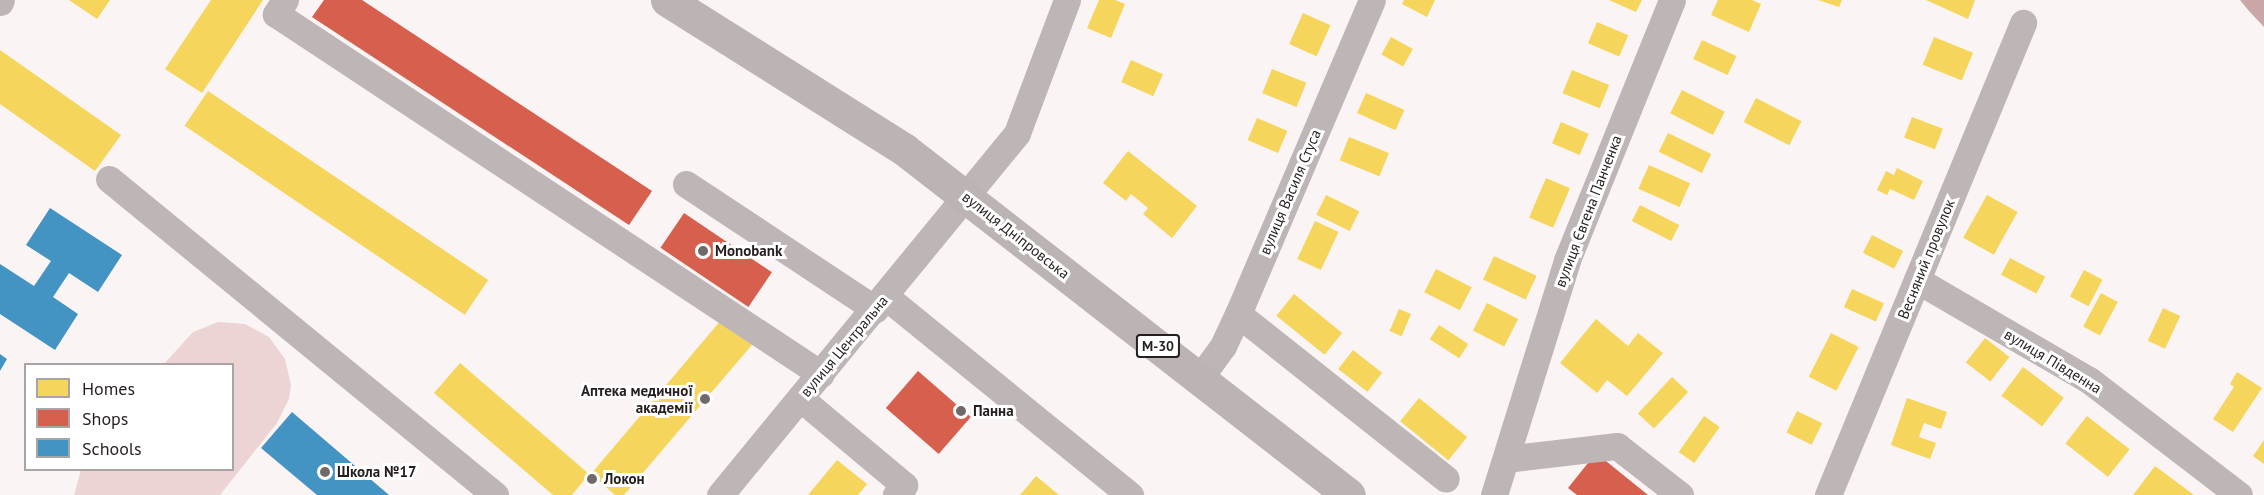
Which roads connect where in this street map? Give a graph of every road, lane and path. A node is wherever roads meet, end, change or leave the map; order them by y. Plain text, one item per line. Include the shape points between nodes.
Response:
1 (285, 0) edge
2 (1067, 0) edge
3 (1372, 0) edge
4 (1672, 0) edge
5 (670, 1) edge
6 (2023, 23) dead end
7 (108, 179) dead end
8 (686, 184) dead end
9 (967, 197) junction
10 (1917, 280) junction
11 (880, 303) junction
12 (1238, 314) junction
13 (821, 374) junction
14 (1199, 379) junction
15 (801, 398) junction
16 (1506, 459) junction
17 (1446, 479) dead end
18 (495, 495) edge
19 (720, 495) edge
20 (896, 495) edge
21 (1130, 495) edge
22 (1349, 495) edge
23 (1494, 495) edge
24 (1680, 495) edge
25 (1828, 495) edge
26 (2239, 495) edge

1 - 13 street via 276,14
2 - 9 street, вулиця Центральна via 1017,133
3 - 12 street, вулиця Василя Стуса
4 - 16 street, вулиця Євгена Панченка via 1566,260
5 - 9 highway, вулиця Дніпровська / М-30 via 905,150
6 - 10 street, Весняний провулок
7 - 18 street
8 - 11 street
9 - 11 street, вулиця Центральна
9 - 14 highway, вулиця Дніпровська / М-30
10 - 25 street, Весняний провулок
10 - 26 street, вулиця Південна via 2089,380
11 - 13 street, вулиця Центральна
11 - 21 street
12 - 14 street, вулиця Василя Стуса via 1223,346
12 - 17 street
13 - 15 street, вулиця Центральна
14 - 22 highway, вулиця Дніпровська / М-30
15 - 19 street, вулиця Центральна
15 - 20 street via 904,485
16 - 23 street, вулиця Євгена Панченка
16 - 24 street via 1617,446

